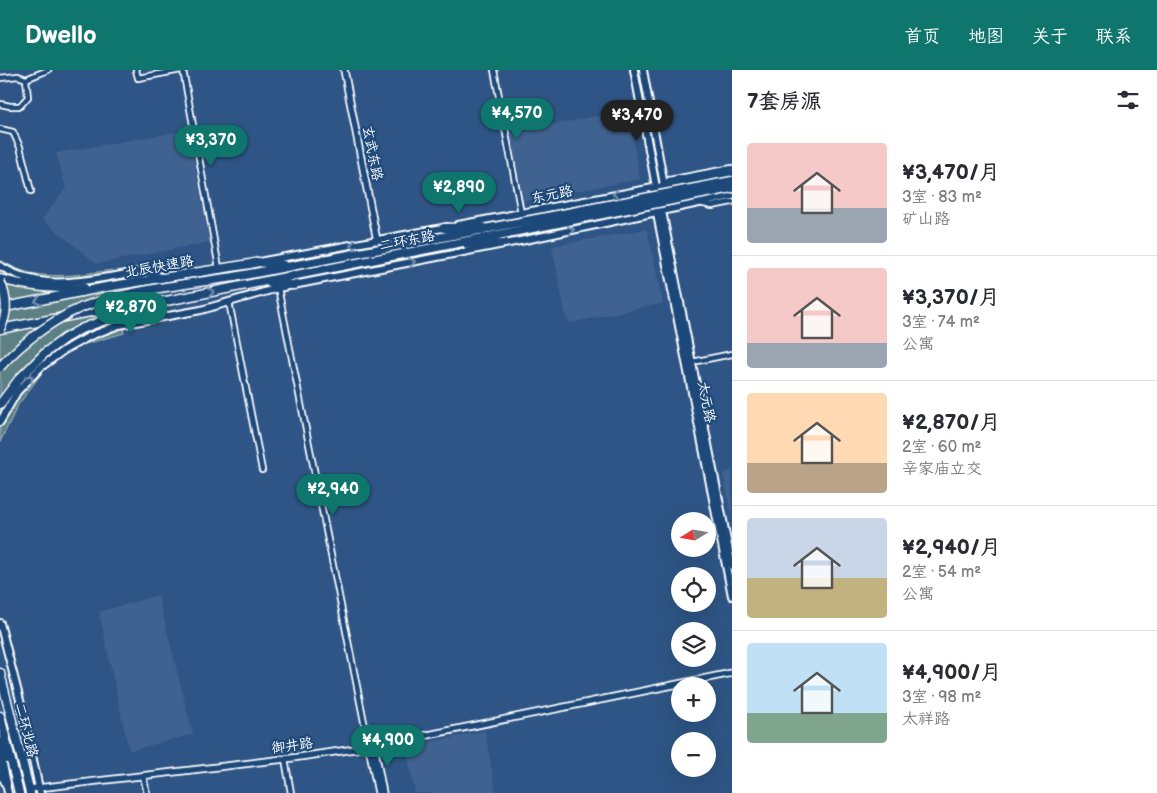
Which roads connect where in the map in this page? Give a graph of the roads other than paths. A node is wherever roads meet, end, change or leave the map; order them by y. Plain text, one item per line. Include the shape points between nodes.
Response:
1 (17, 70) edge
2 (48, 70) edge
3 (136, 70) edge
4 (182, 70) edge
5 (344, 70) edge
6 (494, 70) edge
7 (634, 70) edge
8 (643, 70) edge
9 (18, 76) junction
10 (0, 78) edge
11 (26, 79) junction
12 (0, 104) edge
13 (0, 129) edge
14 (732, 168) edge
15 (732, 173) edge
16 (732, 181) edge
17 (664, 185) junction
18 (656, 187) junction
19 (732, 188) edge
20 (31, 191) dead end
21 (732, 196) edge
22 (732, 202) edge
23 (699, 203) junction
24 (659, 211) junction
25 (521, 213) junction
26 (548, 221) junction
27 (504, 226) junction
28 (444, 228) junction
29 (377, 241) junction
30 (505, 243) junction
31 (445, 245) junction
32 (258, 262) junction
33 (0, 266) edge
34 (293, 266) junction
35 (219, 268) junction
36 (166, 278) junction
37 (0, 280) edge
38 (260, 282) junction
39 (294, 285) junction
40 (106, 287) junction
41 (278, 288) junction
42 (229, 302) junction
43 (146, 305) junction
44 (0, 308) edge
45 (0, 329) edge
46 (732, 354) edge
47 (692, 362) junction
48 (0, 367) edge
49 (0, 404) edge
50 (0, 419) edge
51 (262, 470) dead end
52 (732, 566) edge
53 (732, 596) edge
54 (0, 623) edge
55 (0, 672) edge
56 (732, 673) edge
57 (0, 716) edge
58 (0, 742) edge
59 (371, 746) junction
60 (0, 756) edge
61 (285, 759) junction
62 (0, 775) edge
63 (143, 776) junction
64 (3, 784) edge
65 (30, 791) edge
66 (40, 791) edge
67 (8, 793) edge
68 (18, 793) edge
69 (147, 793) edge
70 (292, 793) edge
71 (378, 793) edge
72 (383, 793) edge

1 - 9 street
2 - 11 street
3 - 4 street via 138,78
4 - 35 street
5 - 29 street, 玄武东路
6 - 25 street
7 - 18 main road
8 - 17 main road
9 - 10 street
9 - 11 street
11 - 12 street via 28,97 20,106
13 - 20 street via 13,132
14 - 17 street via 669,180
15 - 17 main road, 东元路
16 - 26 highway, 二环东路, bridge
17 - 18 main road, 东元路
17 - 24 street
18 - 24 main road
18 -> 25 main road, 东元路
19 - 26 highway, 二环东路, bridge
21 - 23 main road
22 - 23 street via 712,206
23 - 24 main road
30 -> 24 main road
24 - 47 main road, 太元路
24 - 53 main road, 太元路
25 - 28 main road, 东元路
26 - 27 highway
26 - 31 highway, 二环东路
27 - 28 highway
27 - 34 highway
28 - 29 main road, 东元路
29 -> 32 main road, 东元路
30 - 31 highway
39 -> 30 main road
31 - 38 highway, 二环东路
32 - 34 highway, 北辰快速路
32 - 35 highway, 北辰快速路
33 - 36 main road via 31,280 46,282 74,283 140,272
34 - 48 highway, bridge via 93,303 57,320 22,345
35 - 36 highway, 北辰快速路
36 - 40 highway, 北辰快速路
37 - 40 highway via 52,289
37 - 45 highway, bridge via 6,303
38 - 39 highway
43 -> 38 highway, 二环东路
39 - 41 main road
40 -> 44 highway, 北辰快速路
41 - 42 main road
41 - 59 street via 356,686
50 -> 42 main road via 17,392 41,367 90,336 119,325
42 - 51 street
43 - 45 highway
43 - 49 highway via 65,338 19,379
46 - 47 street
47 - 52 main road, 太元路
54 - 66 main road
55 - 65 highway, 二环北路
56 - 59 street, 御井路
57 - 68 highway, 二环北路
58 - 68 highway, 二环北路
59 - 61 street, 御井路
59 - 71 street
59 - 72 street
60 - 64 highway
61 - 63 street, 御井路
61 - 70 street
62 - 64 main road
63 - 66 street, 御井路
63 - 69 street
64 - 67 main road
65 - 66 street, 御井路

